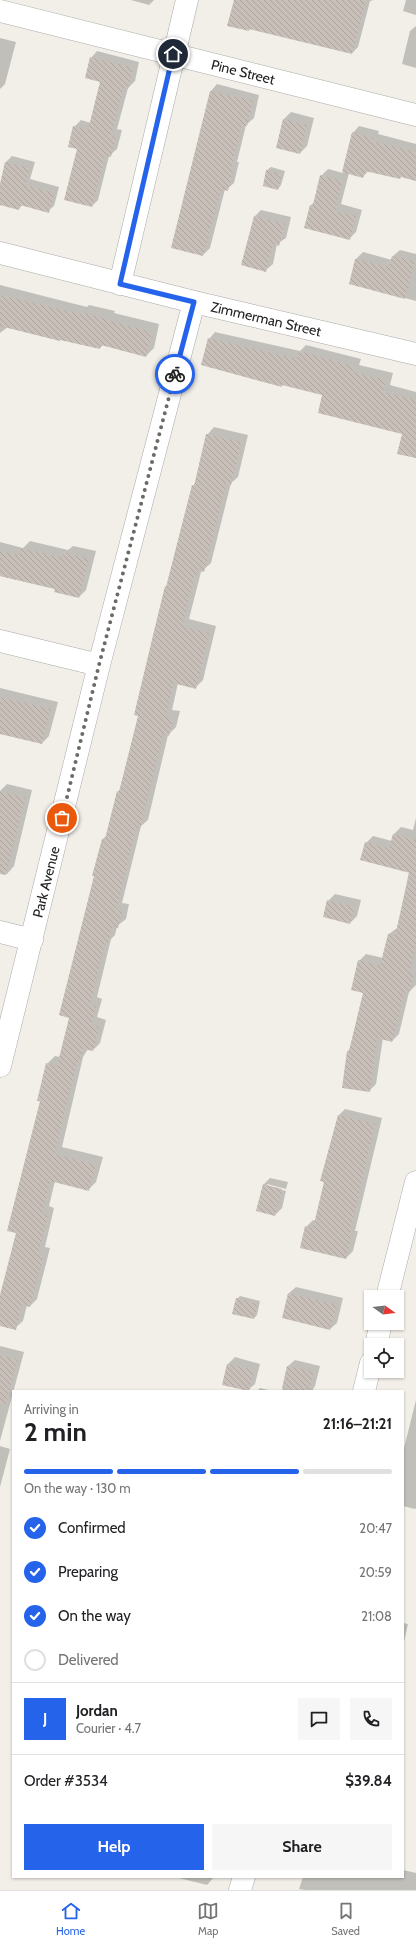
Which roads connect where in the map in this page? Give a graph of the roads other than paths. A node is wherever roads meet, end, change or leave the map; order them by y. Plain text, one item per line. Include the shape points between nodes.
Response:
1 (187, 0) edge
2 (0, 11) edge
3 (173, 54) junction
4 (416, 115) edge
5 (0, 253) edge
6 (120, 284) junction
7 (194, 302) junction
8 (416, 354) edge
9 (0, 641) edge
10 (99, 665) junction
11 (0, 932) edge
12 (32, 940) junction
13 (0, 1066) edge
14 (416, 1182) edge
15 (390, 1290) edge
16 (367, 1378) edge
17 (364, 1390) edge
18 (244, 1878) edge
19 (240, 1890) edge

1 - 3 street
2 - 3 street, Pine Street
3 - 4 street, Pine Street
3 - 6 street
5 - 6 street, Zimmerman Street
6 - 7 street, Zimmerman Street
7 - 8 street, Zimmerman Street
7 - 10 street, Park Avenue
9 - 10 street
10 - 12 street, Park Avenue
11 - 12 street
12 - 13 street, Park Avenue
14 - 15 street
16 - 17 street
18 - 19 street

